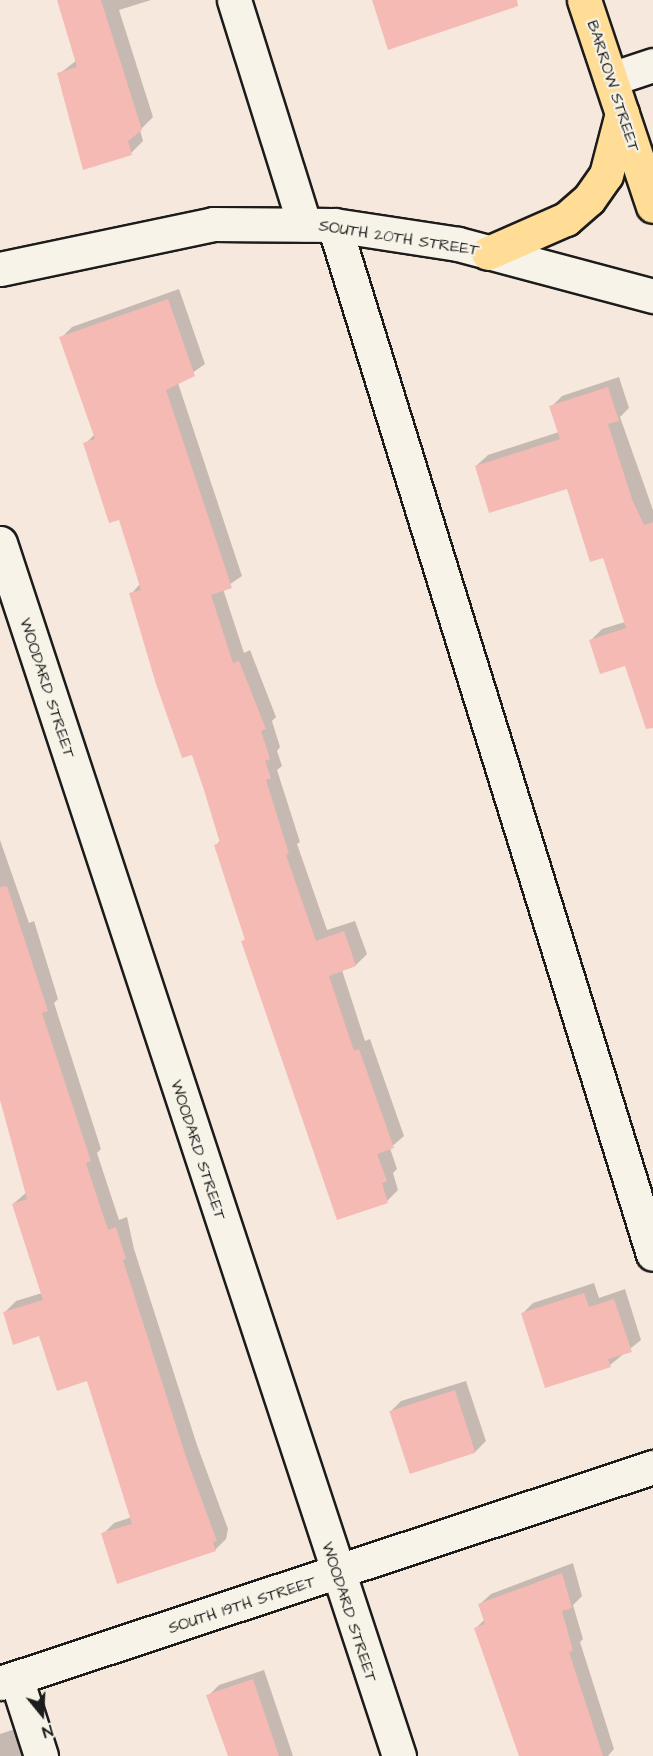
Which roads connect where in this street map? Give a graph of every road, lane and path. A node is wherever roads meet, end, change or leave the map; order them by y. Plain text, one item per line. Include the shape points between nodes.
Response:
1 (234, 0) edge
2 (584, 0) edge
3 (653, 65) edge
4 (610, 79) junction
5 (622, 113) junction
6 (653, 206) edge
7 (319, 224) junction
8 (488, 253) junction
9 (3, 258) edge
10 (653, 296) edge
11 (0, 543) edge
12 (653, 1254) edge
13 (653, 1467) edge
14 (337, 1574) junction
15 (8, 1680) edge
16 (40, 1756) edge
17 (399, 1756) edge

1 - 7 street
2 - 4 main road, BARROW STREET
3 - 4 street
4 - 5 main road, BARROW STREET
5 - 6 main road, BARROW STREET
5 - 8 main road via 606,175 589,199 566,219
7 - 8 street, SOUTH 20TH STREET
7 - 9 street, SOUTH 20TH STREET via 213,224
7 - 12 street
8 - 10 street, SOUTH 20TH STREET
11 - 14 street, WOODARD STREET
13 - 14 street, SOUTH 19TH STREET
14 - 15 street, SOUTH 19TH STREET
14 - 17 street, WOODARD STREET
15 - 16 street

